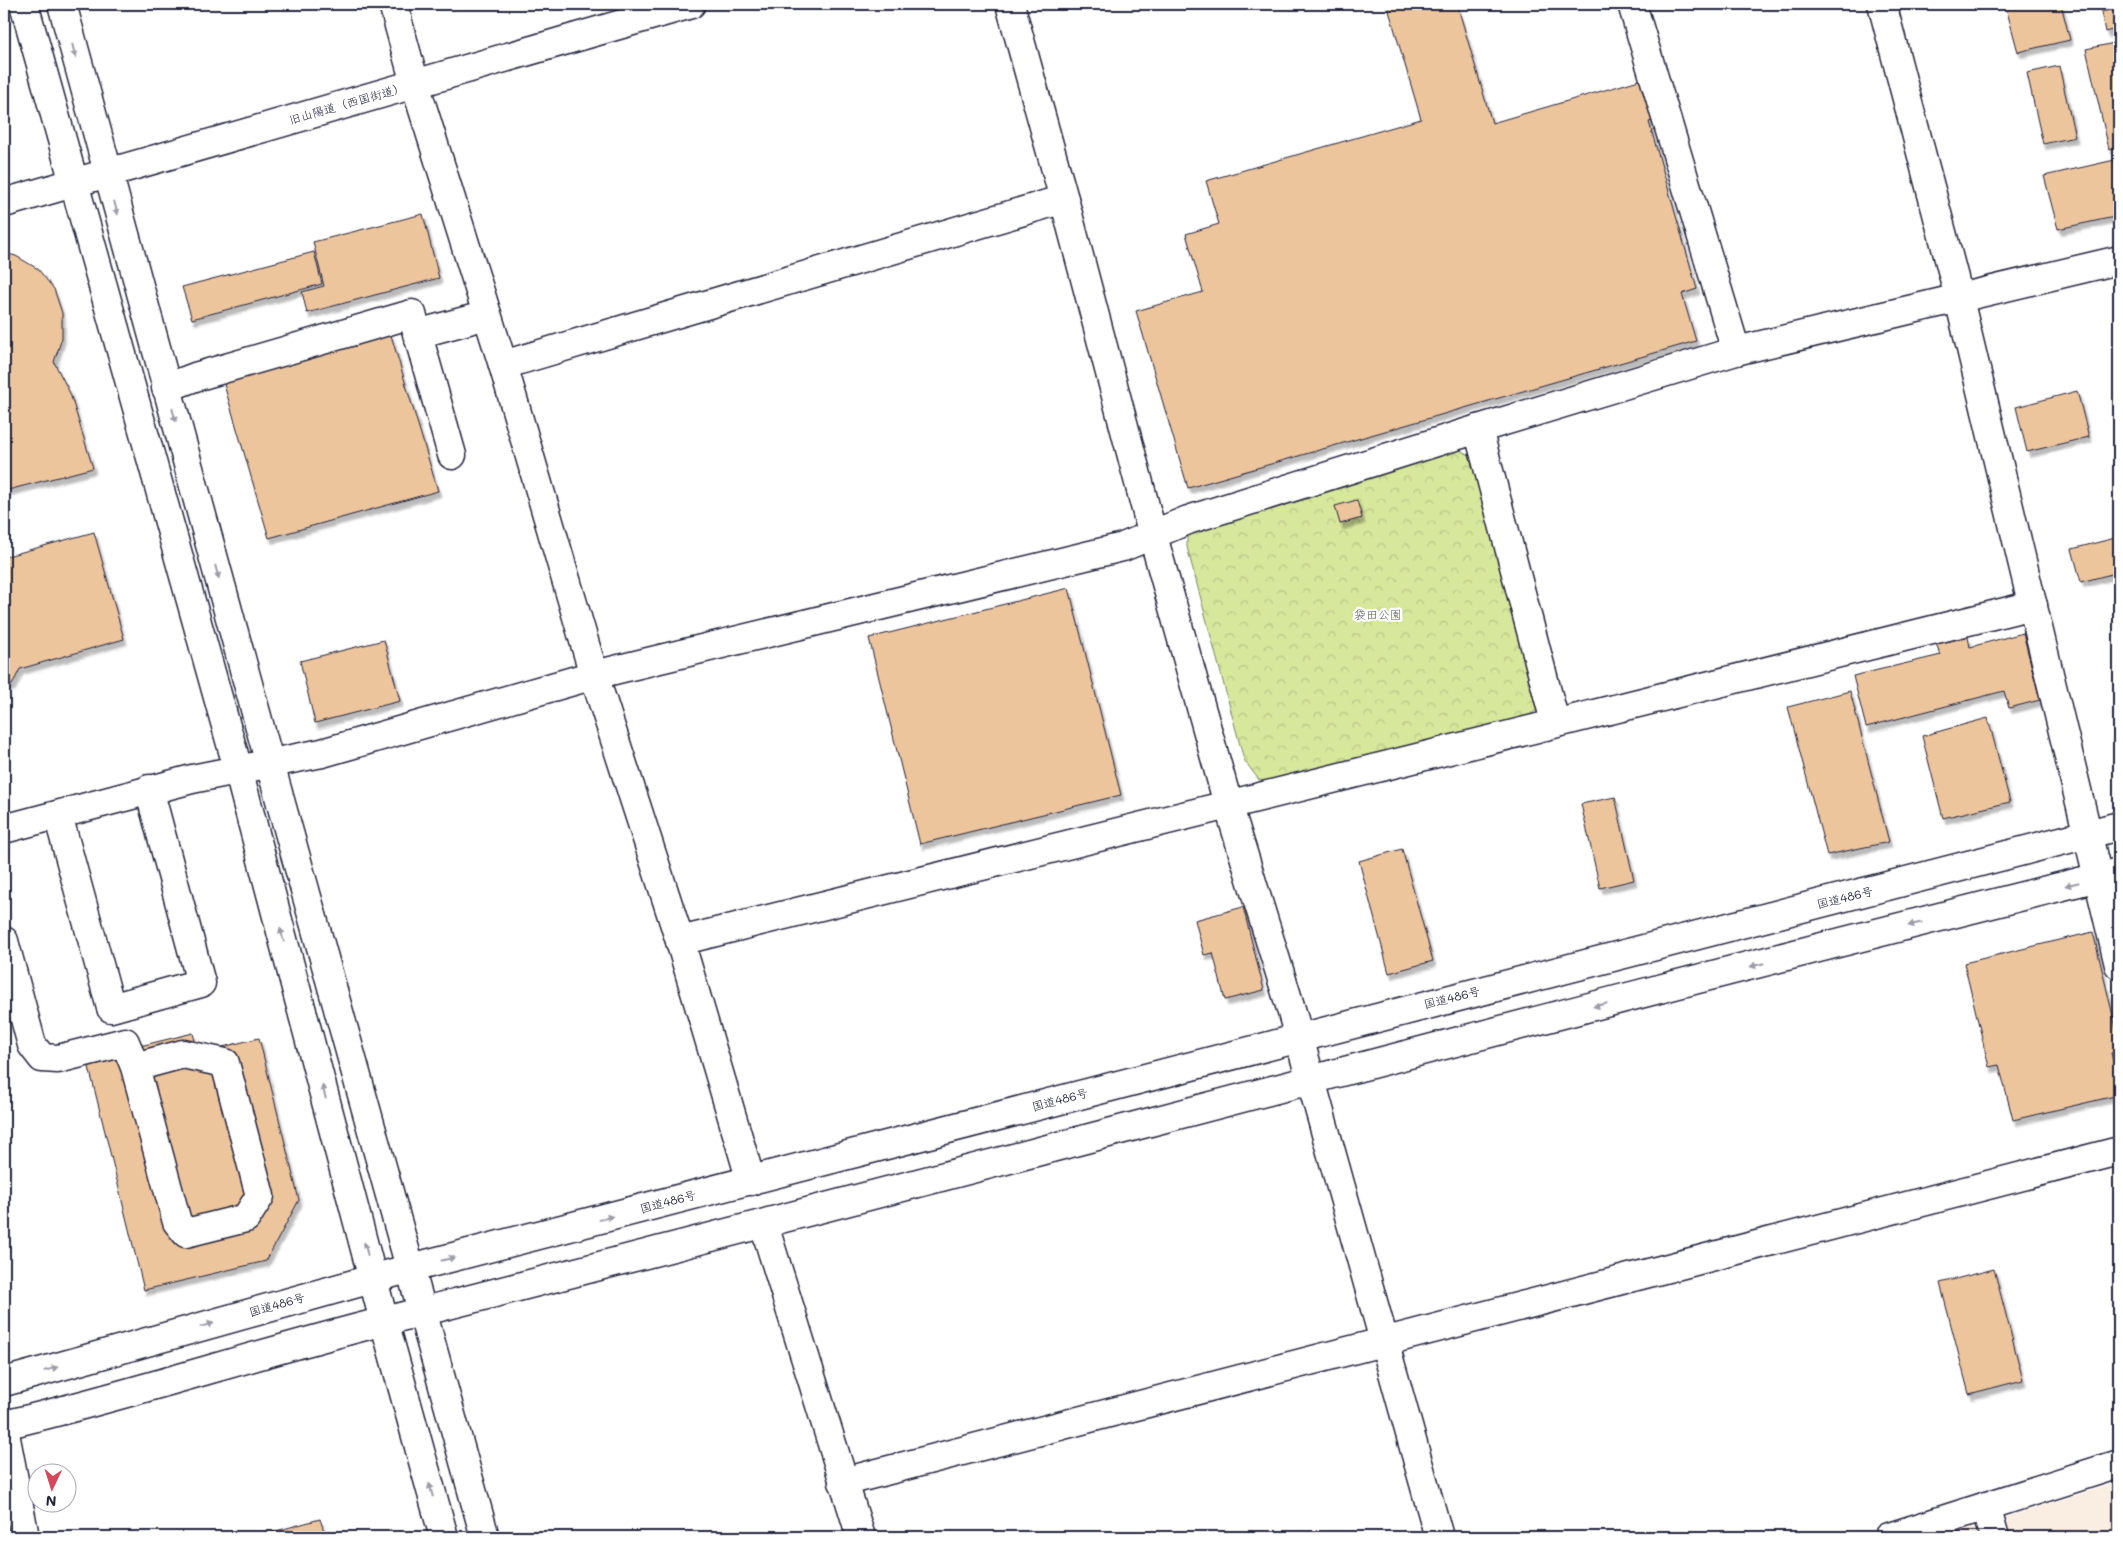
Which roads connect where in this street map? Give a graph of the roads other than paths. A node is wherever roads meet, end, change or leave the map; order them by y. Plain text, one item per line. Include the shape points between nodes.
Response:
1 (24, 4) edge
2 (62, 4) edge
3 (393, 4) edge
4 (691, 4) edge
5 (1010, 4) edge
6 (1632, 4) edge
7 (1882, 4) edge
8 (415, 84) junction
9 (107, 173) junction
10 (73, 182) junction
11 (1064, 200) junction
12 (4, 203) edge
13 (2119, 260) edge
14 (1959, 298) junction
15 (487, 315) junction
16 (417, 334) junction
17 (1736, 352) junction
18 (503, 365) junction
19 (166, 388) junction
20 (1478, 429) junction
21 (452, 455) dead end
22 (1153, 536) junction
23 (2034, 605) junction
24 (594, 674) junction
25 (1555, 722) junction
26 (270, 764) junction
27 (238, 769) junction
28 (149, 789) junction
29 (1228, 804) junction
30 (58, 815) junction
31 (2119, 826) edge
32 (4, 829) edge
33 (2089, 835) junction
34 (2109, 874) edge
35 (4, 941) edge
36 (680, 941) junction
37 (2119, 965) edge
38 (1299, 1038) junction
39 (130, 1054) junction
40 (1311, 1080) junction
41 (2119, 1151) edge
42 (751, 1180) junction
43 (764, 1225) junction
44 (411, 1268) junction
45 (373, 1278) junction
46 (423, 1312) junction
47 (384, 1321) junction
48 (1385, 1340) junction
49 (4, 1382) edge
50 (4, 1427) edge
51 (2119, 1464) edge
52 (843, 1482) junction
53 (1986, 1506) junction
54 (1896, 1536) edge
55 (24, 1537) edge
56 (444, 1537) edge
57 (485, 1537) edge
58 (861, 1537) edge
59 (1439, 1537) edge
60 (1996, 1537) edge

1 - 10 main road
2 -> 9 main road
3 - 8 main road
4 - 8 main road, 旧山陽道（西国街道）
5 - 11 main road
6 - 17 main road
7 - 14 main road
8 - 9 main road, 旧山陽道（西国街道）
8 - 15 main road
9 - 10 main road, 旧山陽道（西国街道）
9 -> 19 main road
10 - 12 main road, 旧山陽道（西国街道）
10 - 27 main road
11 - 18 main road
11 - 22 main road
13 - 14 main road
14 - 17 main road
14 - 23 main road
15 - 16 main road
15 - 18 main road
16 - 19 main road via 412,314
16 - 21 main road
17 - 20 main road
18 - 24 main road
19 -> 26 main road
20 - 22 main road via 1188,520
20 - 25 main road
22 - 24 main road via 1123,547
22 - 29 main road
23 - 25 main road
23 - 33 main road
24 - 26 main road via 322,753
24 - 36 main road
25 - 29 main road
26 - 27 main road
26 - 44 main road
27 - 28 main road
45 -> 27 main road
28 - 30 main road
28 - 30 main road via 201,983 111,1008
29 - 36 main road
29 - 38 main road
30 - 32 main road
31 - 33 main road, 国道486号
33 - 34 main road
33 - 38 main road, 国道486号
34 - 37 main road
34 -> 40 main road
35 - 39 main road via 32,1045 42,1058 58,1060
36 - 42 main road
38 - 40 main road
38 - 42 main road, 国道486号
39 - 39 main road via 177,1222 186,1233 246,1218 260,1196 225,1063 183,1054
40 - 43 main road
40 - 48 main road
41 - 48 main road
44 -> 42 main road, 国道486号
43 - 46 main road
43 - 52 main road
44 - 45 main road, 国道486号
44 - 46 main road
45 - 47 main road
49 -> 45 main road, 国道486号
46 - 47 main road
46 - 57 main road
47 - 50 main road
56 -> 47 main road
48 - 52 main road
48 - 59 main road
50 - 55 main road
51 - 53 main road
52 - 58 main road
53 - 54 main road
53 - 60 main road

